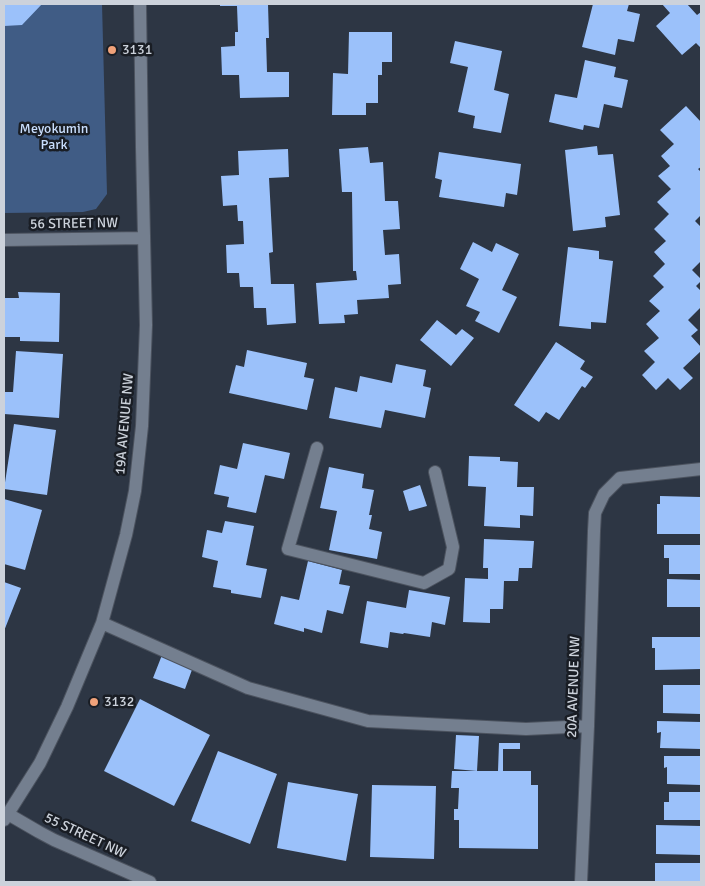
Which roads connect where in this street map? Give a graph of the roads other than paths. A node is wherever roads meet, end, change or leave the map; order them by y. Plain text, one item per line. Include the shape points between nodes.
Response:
1 (140, 4) edge
2 (144, 238) junction
3 (4, 240) edge
4 (318, 448) dead end
5 (701, 469) edge
6 (435, 472) dead end
7 (102, 623) junction
8 (588, 726) junction
9 (6, 817) edge
10 (150, 882) edge
11 (581, 882) edge

1 - 2 street, 19A AVENUE NW
2 - 3 street, 56 STREET NW
2 - 7 street, 19A AVENUE NW via 145,374 135,491
4 - 6 street via 288,549 424,583 449,569 453,547
5 - 8 street, 20A AVENUE NW via 620,478 604,494 595,513
7 - 8 street via 248,688 368,721 526,729
7 - 9 street, 19A AVENUE NW via 40,763
8 - 11 street, 20A AVENUE NW
9 - 10 street, 55 STREET NW

